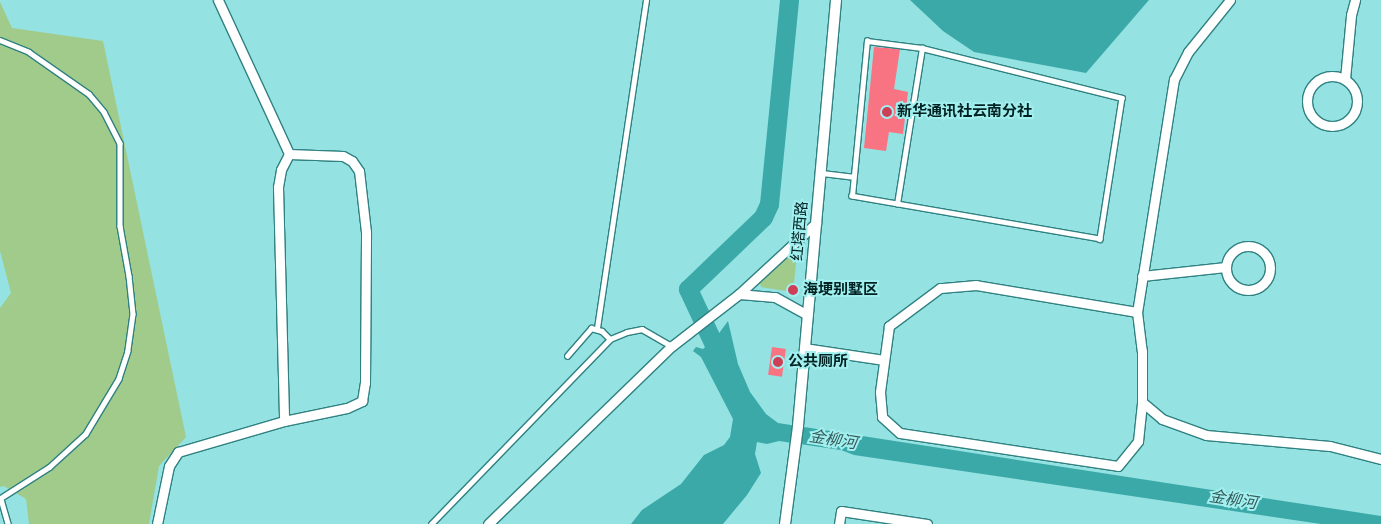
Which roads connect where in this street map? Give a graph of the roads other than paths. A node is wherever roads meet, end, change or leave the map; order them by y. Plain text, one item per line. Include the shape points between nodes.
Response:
1 (218, 0) edge
2 (646, 0) edge
3 (836, 0) edge
4 (1230, 0) edge
5 (1355, 0) edge
6 (0, 40) edge
7 (922, 48) junction
8 (1345, 79) junction
9 (289, 154) junction
10 (820, 173) junction
11 (853, 178) junction
12 (898, 204) junction
13 (816, 223) junction
14 (1226, 267) junction
15 (1142, 276) junction
16 (740, 294) junction
17 (1137, 312) junction
18 (807, 315) junction
19 (597, 328) junction
20 (610, 339) junction
21 (672, 346) junction
22 (804, 348) junction
23 (567, 356) dead end
24 (884, 360) junction
25 (1142, 402) junction
26 (284, 421) junction
27 (1381, 459) edge
28 (1, 499) edge
29 (8, 524) edge
30 (157, 524) edge
31 (431, 524) edge
32 (488, 524) edge
33 (785, 524) edge
34 (839, 524) edge
35 (927, 524) edge

1 - 9 street
2 - 19 lane
3 - 10 street, 红塔西路
4 - 15 street via 1188,52 1174,79
5 - 8 street
6 - 28 lane via 29,52 89,94 104,112 120,143 120,226 130,276 133,314 128,351 119,380 86,434 50,467
7 - 11 lane via 867,41
7 - 12 lane
7 - 12 lane via 1122,98 1100,239
8 - 8 street via 1337,76 1320,79 1309,92 1309,110 1320,123 1335,126 1349,120 1354,113 1357,106 1355,90
9 - 26 street via 281,170 278,187
9 - 26 street via 343,156 352,161 359,171 366,232 365,384 362,401 347,408
10 - 11 lane
10 - 13 street, 红塔西路
11 - 12 lane via 852,196
13 - 16 street
13 - 18 street, 红塔西路
14 - 14 street via 1230,281 1243,290 1251,290 1264,283 1270,262 1262,251 1249,246 1236,249
14 - 15 street
15 - 17 street
16 - 18 street via 775,297
16 - 21 street
17 - 24 street via 976,285 940,288 889,326
17 - 25 street via 1142,351
18 - 22 street, 红塔西路
19 - 20 lane
19 - 23 lane via 591,328
20 - 21 lane via 642,329
20 - 31 lane
21 - 32 street
22 - 24 street
22 - 33 street, 红塔西路
24 - 25 street via 880,392 882,417 900,433 1118,466 1138,440
25 - 27 street via 1162,419 1206,435 1330,446
26 - 30 street via 178,452 168,466
28 - 29 lane
34 - 35 street via 841,511

